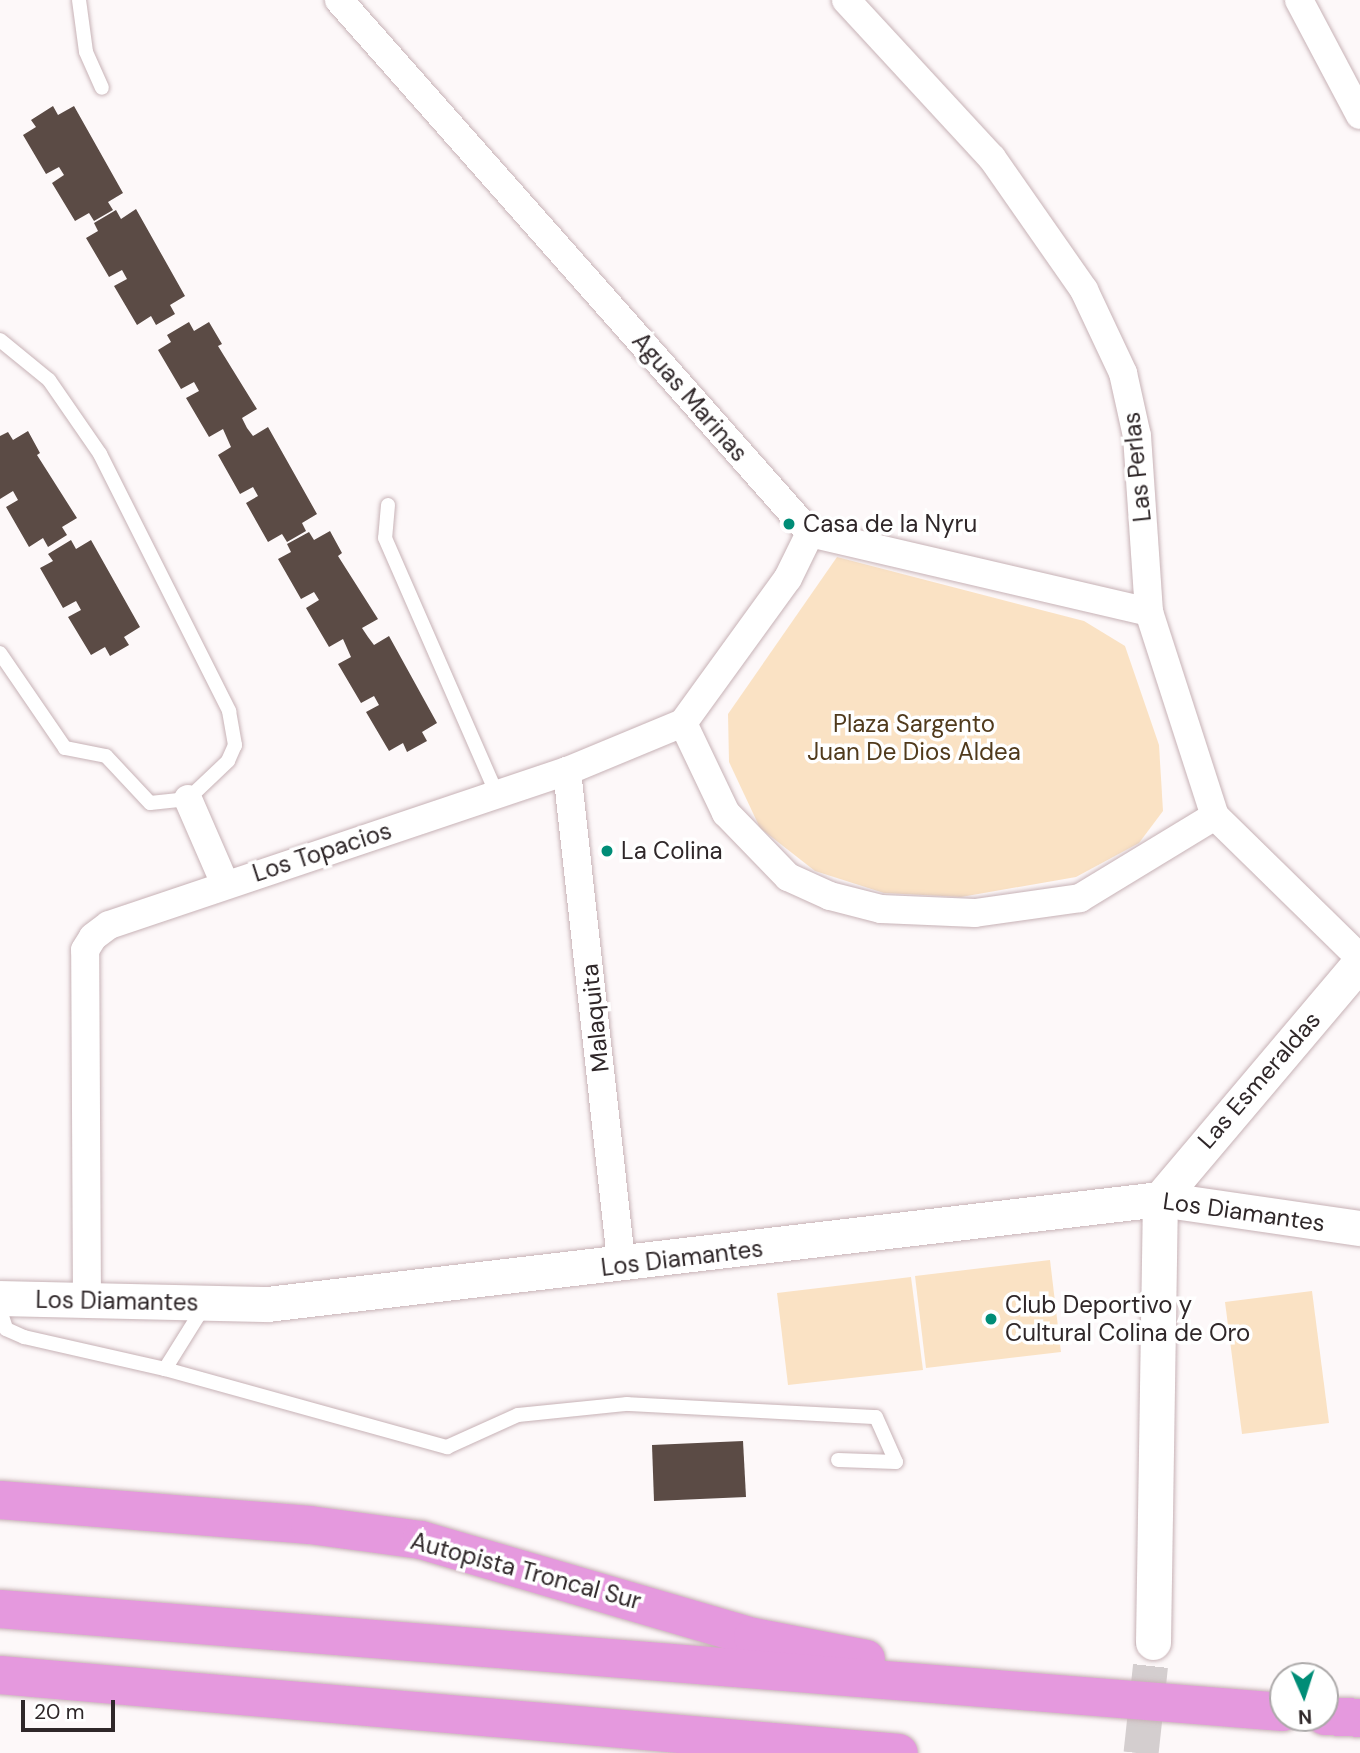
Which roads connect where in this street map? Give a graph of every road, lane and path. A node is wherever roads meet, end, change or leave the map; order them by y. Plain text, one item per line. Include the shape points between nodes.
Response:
1 (79, 0) edge
2 (339, 0) edge
3 (846, 0) edge
4 (1299, 0) edge
5 (103, 88) dead end
6 (1360, 114) edge
7 (0, 340) edge
8 (388, 505) dead end
9 (810, 533) junction
10 (1150, 612) junction
11 (0, 653) edge
12 (683, 723) junction
13 (567, 771) junction
14 (497, 793) junction
15 (188, 799) junction
16 (1215, 816) junction
17 (225, 884) junction
18 (1360, 960) edge
19 (1160, 1199) junction
20 (1360, 1228) edge
21 (622, 1266) junction
22 (0, 1298) edge
23 (87, 1302) junction
24 (206, 1304) junction
25 (0, 1310) edge
26 (165, 1369) junction
27 (838, 1460) dead end
28 (0, 1500) edge
29 (0, 1609) edge
30 (1153, 1642) tunnel mouth
31 (0, 1675) edge
32 (1043, 1695) junction
33 (1269, 1711) edge
34 (1339, 1717) edge
35 (1360, 1718) edge
36 (899, 1753) edge

1 - 5 lane via 86,52
2 - 9 street, Aguas Marinas
3 - 10 street, Las Perlas via 992,158 1084,290 1123,373 1137,436
4 - 6 street
7 - 15 lane via 49,380 100,454 229,711 235,745 228,761
8 - 14 lane via 385,538
9 - 10 street
9 - 12 street via 788,578
10 - 16 street, Las Perlas
11 - 15 lane via 65,748 106,756 150,803
12 - 13 street, Los Topacios
12 - 16 street via 726,813 788,877 830,896 881,909 975,913 1080,898
13 - 14 street, Los Topacios
13 - 21 street, Malaquita
14 - 17 street, Los Topacios
15 - 17 street
16 - 18 street, Las Perlas
17 - 23 street, Los Topacios via 109,925 85,950
18 - 19 street, Las Esmeraldas
19 - 20 street, Los Diamantes
19 - 21 street, Los Diamantes
19 - 30 street
21 - 24 street, Los Diamantes via 267,1304
22 - 23 street, Los Diamantes
23 - 24 street, Los Diamantes
24 - 26 lane
25 - 26 lane via 6,1329 24,1337
26 - 27 lane via 447,1447 519,1415 627,1404 876,1417 896,1462
28 - 32 highway, Autopista Troncal Sur via 310,1525 421,1540 753,1637
29 - 32 highway, Autopista Troncal Sur
31 - 36 highway
32 - 33 highway, Autopista Troncal Sur
34 - 35 highway

